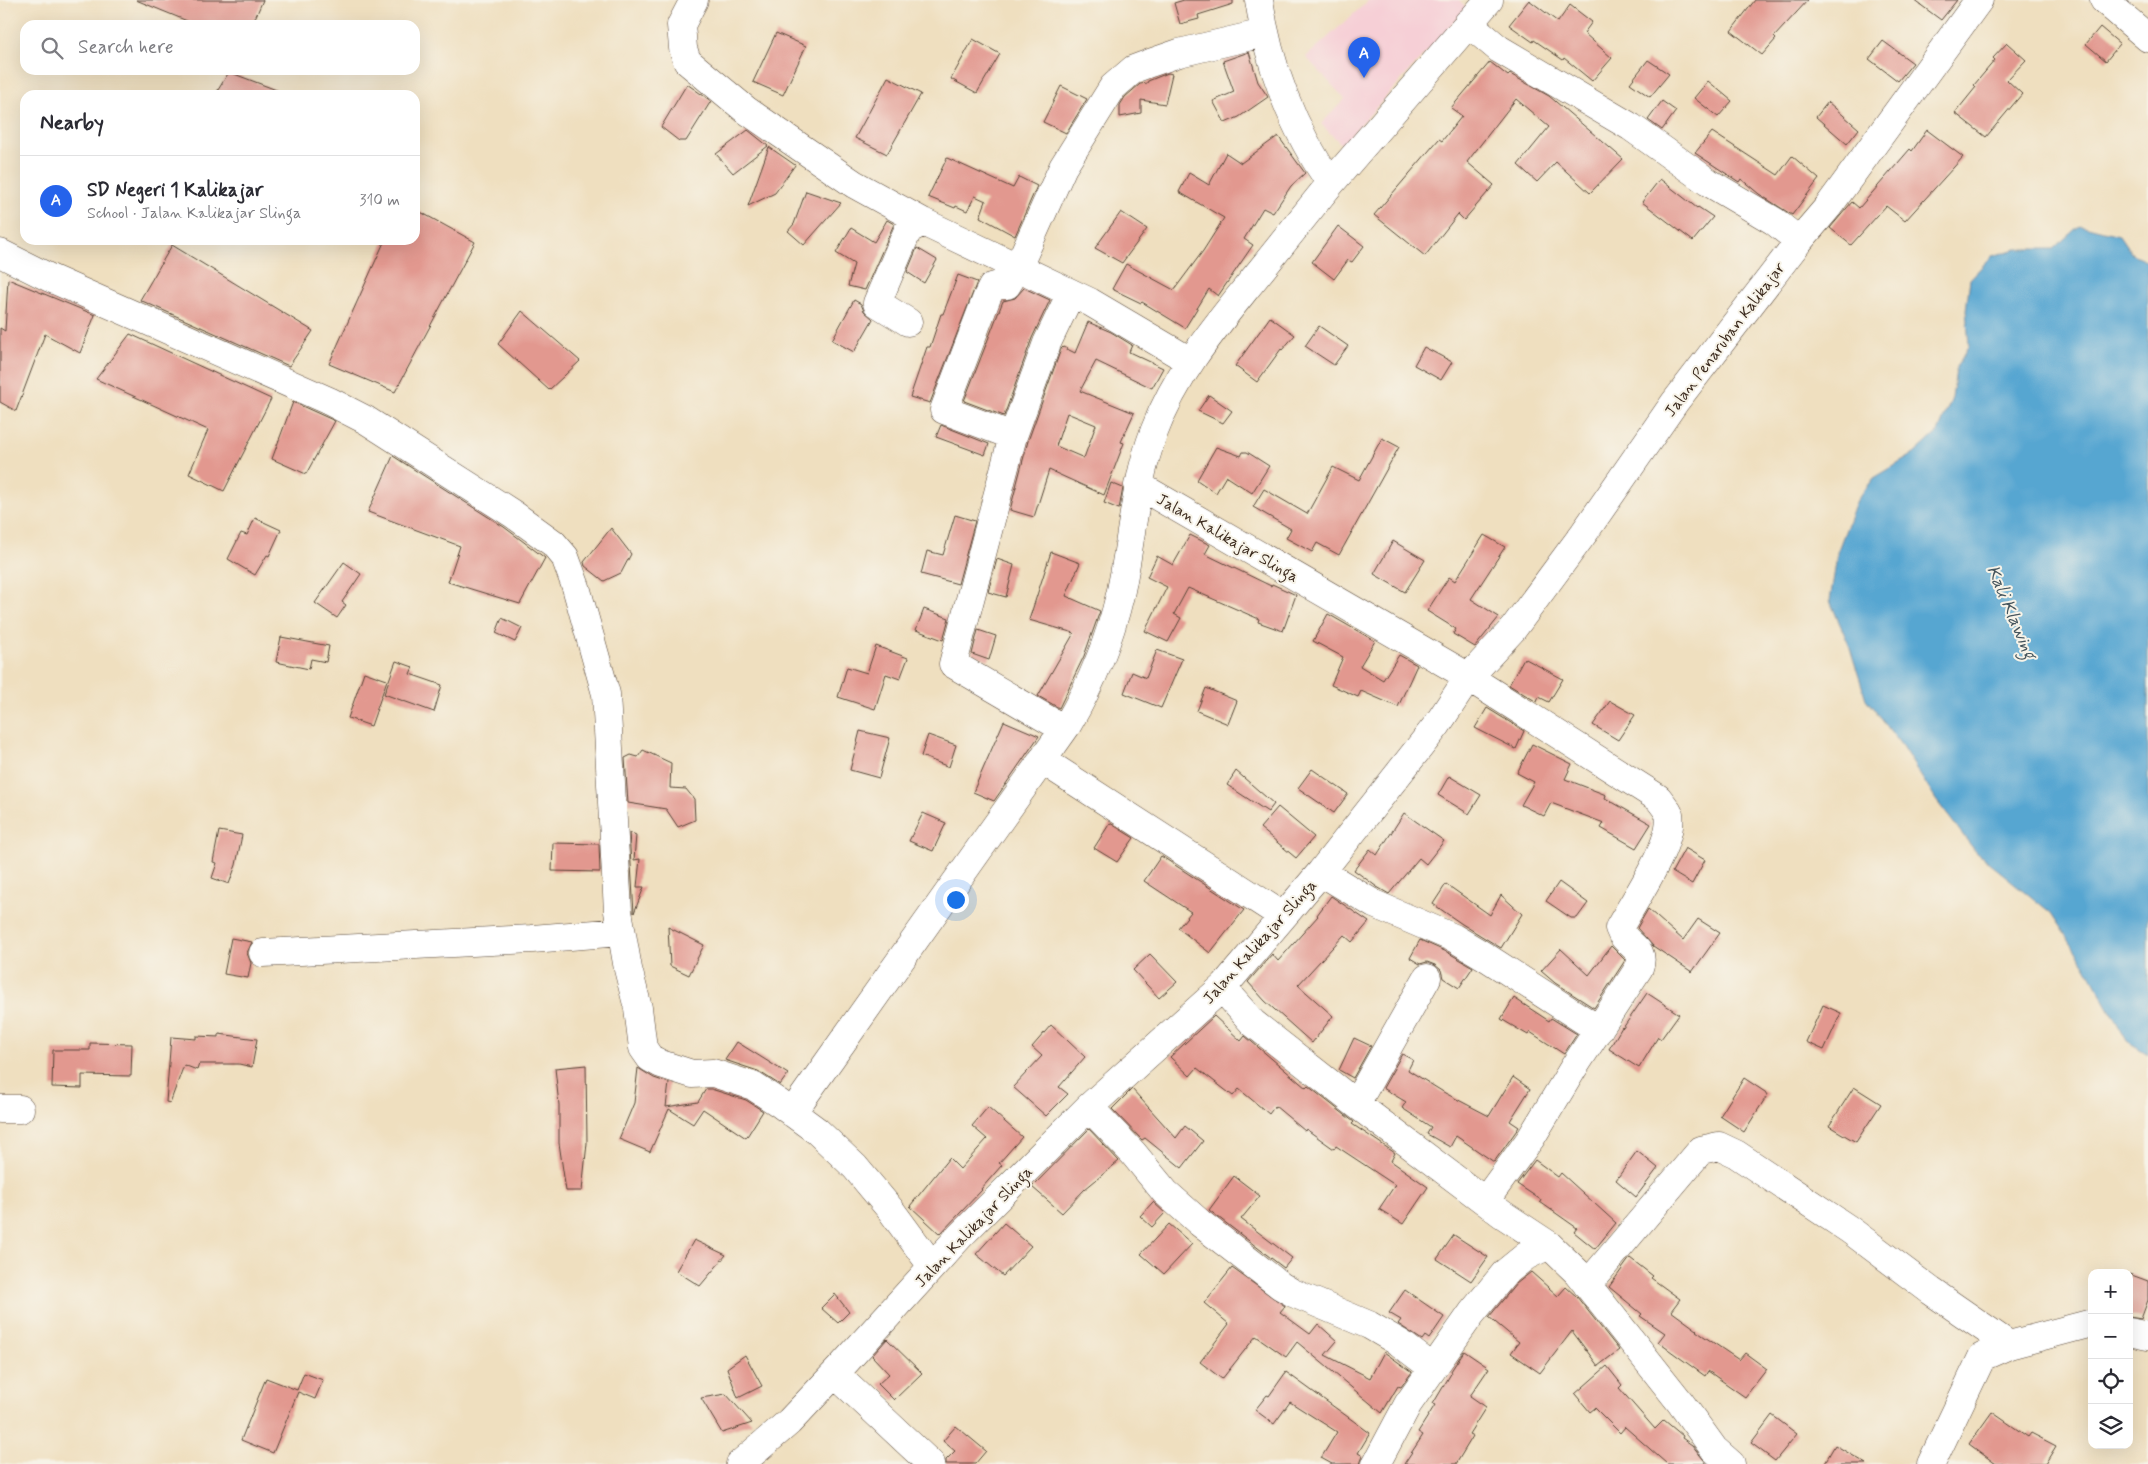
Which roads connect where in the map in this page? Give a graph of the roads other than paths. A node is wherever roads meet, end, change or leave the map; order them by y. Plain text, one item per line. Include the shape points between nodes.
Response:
1 (694, 0) edge
2 (1259, 0) edge
3 (1489, 0) edge
4 (1508, 0) edge
5 (1979, 0) edge
6 (2104, 0) edge
7 (1474, 28) junction
8 (1264, 33) junction
9 (2148, 38) edge
10 (1331, 183) junction
11 (922, 222) junction
12 (1799, 241) junction
13 (0, 253) edge
14 (1018, 267) junction
15 (1071, 293) junction
16 (908, 322) dead end
17 (1190, 361) junction
18 (1013, 436) junction
19 (1142, 487) junction
20 (1468, 678) junction
21 (1064, 729) junction
22 (1042, 760) junction
23 (1321, 872) junction
24 (1283, 916) junction
25 (621, 932) junction
26 (263, 953) dead end
27 (1427, 978) dead end
28 (1224, 986) junction
29 (1599, 1030) junction
30 (1356, 1104) junction
31 (1089, 1107) junction
32 (792, 1113) junction
33 (1486, 1202) junction
34 (1549, 1245) junction
35 (932, 1266) junction
36 (1587, 1285) junction
37 (2088, 1324) edge
38 (2133, 1333) edge
39 (2148, 1336) edge
40 (2009, 1345) junction
41 (1433, 1368) junction
42 (835, 1374) junction
43 (740, 1464) edge
44 (931, 1464) edge
45 (1376, 1464) edge
46 (1731, 1464) edge
47 (1931, 1464) edge

1 - 11 street via 681,25 687,61 746,110 854,184
2 - 8 street
3 - 7 street
4 - 7 street
5 - 12 street, Jalan Penaruban Kalikajar via 1828,207
6 - 9 street
7 - 10 street
7 - 12 street via 1500,49 1631,127 1708,182 1774,221
8 - 10 street via 1293,118 1312,157
8 - 14 street via 1150,63 1134,69 1113,87 1063,167
10 - 17 street
11 - 14 street
11 - 16 street via 908,230 877,303
12 - 20 street, Jalan Penaruban Kalikajar via 1675,402 1513,629
13 - 25 street via 352,412 498,504 553,544 565,557 606,694 614,866
14 - 15 street
14 - 18 street via 1007,285 992,287 944,410
15 - 17 street
15 - 18 street via 1047,343
17 - 19 street via 1171,392 1153,433
18 - 21 street via 953,664
19 - 20 street, Jalan Kalikajar Slinga
19 - 21 street via 1113,623 1085,695
20 - 23 street, Jalan Kalikajar Slinga via 1437,725
20 - 29 street via 1658,798 1668,812 1670,825 1665,846 1619,928 1622,936 1640,952 1642,960
21 - 22 street
22 - 24 street
22 - 32 street
23 - 24 street, Jalan Kalikajar Slinga
23 - 29 street via 1374,904 1454,938
24 - 28 street, Jalan Kalikajar Slinga
25 - 26 street
25 - 32 street via 642,1038 650,1058 692,1074 713,1073 753,1086
27 - 30 street
28 - 30 street via 1253,1023
28 - 31 street, Jalan Kalikajar Slinga
29 - 33 street
30 - 33 street
31 - 35 street, Jalan Kalikajar Slinga
31 - 41 street via 1165,1192 1281,1286 1369,1325
32 - 35 street via 817,1131 855,1167
33 - 34 street
34 - 36 street
34 - 41 street via 1526,1256 1505,1273
35 - 42 street, Jalan Kalikajar Slinga
36 - 40 street via 1701,1150 1719,1146 1850,1230
36 - 46 street via 1714,1448
37 - 40 street
38 - 39 street
40 - 47 street via 1982,1357
41 - 45 street via 1408,1404
42 - 43 street, Jalan Kalikajar Slinga via 789,1422
42 - 44 street

